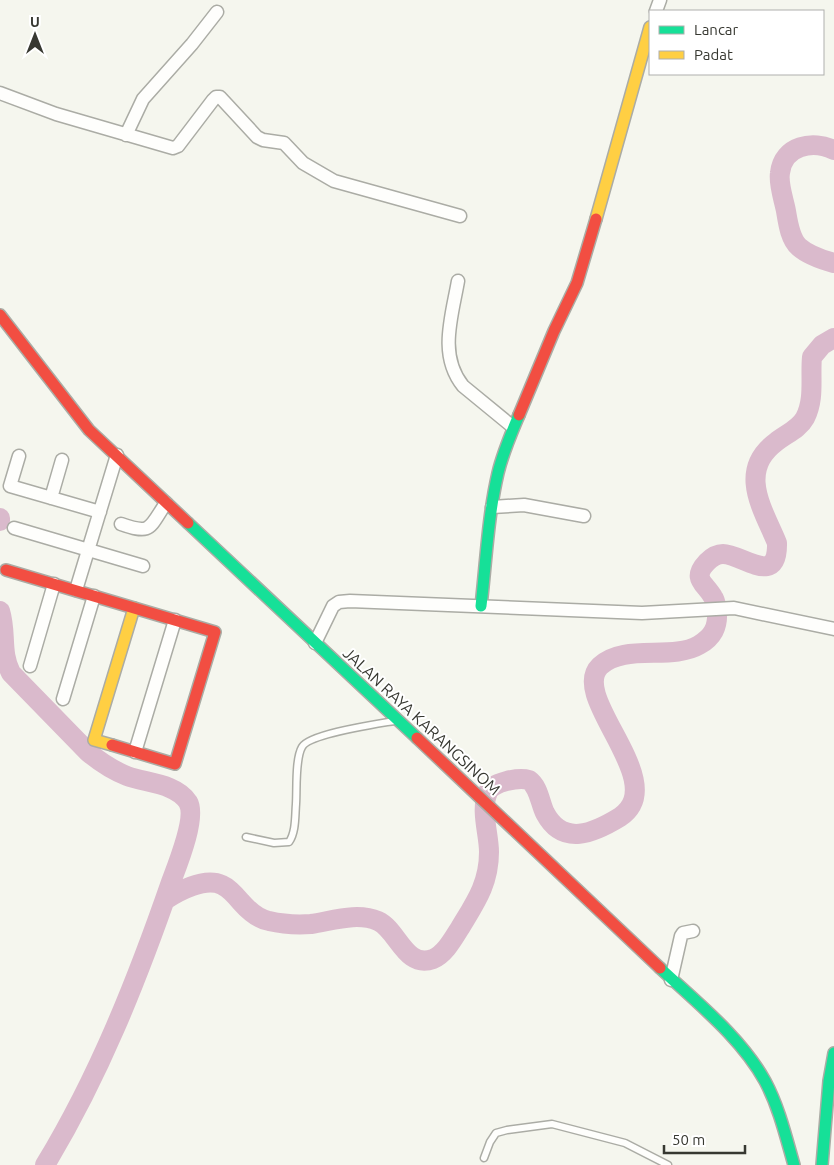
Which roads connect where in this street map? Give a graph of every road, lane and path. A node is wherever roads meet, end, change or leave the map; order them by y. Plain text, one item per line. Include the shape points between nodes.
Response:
1 (217, 12) dead end
2 (649, 30) edge
3 (0, 93) edge
4 (126, 135) junction
5 (460, 216) dead end
6 (458, 281) dead end
7 (0, 315) edge
8 (513, 428) junction
9 (117, 455) junction
10 (19, 456) dead end
11 (62, 460) dead end
12 (50, 498) junction
13 (166, 503) junction
14 (492, 507) junction
15 (100, 512) junction
16 (584, 516) dead end
17 (121, 524) dead end
18 (14, 528) dead end
19 (88, 550) junction
20 (143, 566) dead end
21 (6, 570) dead end
22 (54, 584) junction
23 (76, 590) junction
24 (94, 596) junction
25 (481, 606) junction
26 (134, 608) junction
27 (175, 620) junction
28 (834, 629) edge
29 (315, 643) junction
30 (30, 666) dead end
31 (63, 699) dead end
32 (397, 720) junction
33 (135, 752) junction
34 (246, 837) dead end
35 (693, 931) dead end
36 (671, 980) junction
37 (834, 1053) edge
38 (484, 1158) dead end
39 (668, 1165) edge
40 (794, 1165) edge
41 (822, 1165) edge

1 - 4 street via 143,99
2 - 8 street via 577,283
3 - 4 street
4 - 5 street via 175,148 213,100 220,97 257,137 284,143 303,163 334,181
6 - 8 street via 448,345 449,361 463,386
7 - 9 street, JALAN RAYA KARANGSINOM via 77,416
8 - 14 street via 498,473
9 - 13 street, JALAN RAYA KARANGSINOM
9 - 15 street
10 - 12 street via 10,486
11 - 12 street
12 - 15 street
13 - 17 street via 144,530
13 - 29 street, JALAN RAYA KARANGSINOM
14 - 16 street via 524,505
14 - 25 street
15 - 19 street
18 - 19 street
19 - 20 street
19 - 23 street
21 - 22 street
22 - 23 street
22 - 30 street
23 - 24 street
24 - 26 street
24 - 31 street
25 - 28 street via 642,613 734,608
25 - 29 street via 339,602 333,606
26 - 27 street
26 - 33 street via 94,740
27 - 33 street
27 - 33 street via 215,632 175,764
29 - 32 street, JALAN RAYA KARANGSINOM
32 - 34 lane via 333,733 304,743 300,749 290,842
32 - 36 street, JALAN RAYA KARANGSINOM
35 - 36 street via 681,936
36 - 40 street, JALAN RAYA KARANGSINOM via 735,1040 758,1070 772,1096
37 - 41 street
38 - 39 lane via 496,1133 552,1124 625,1143

